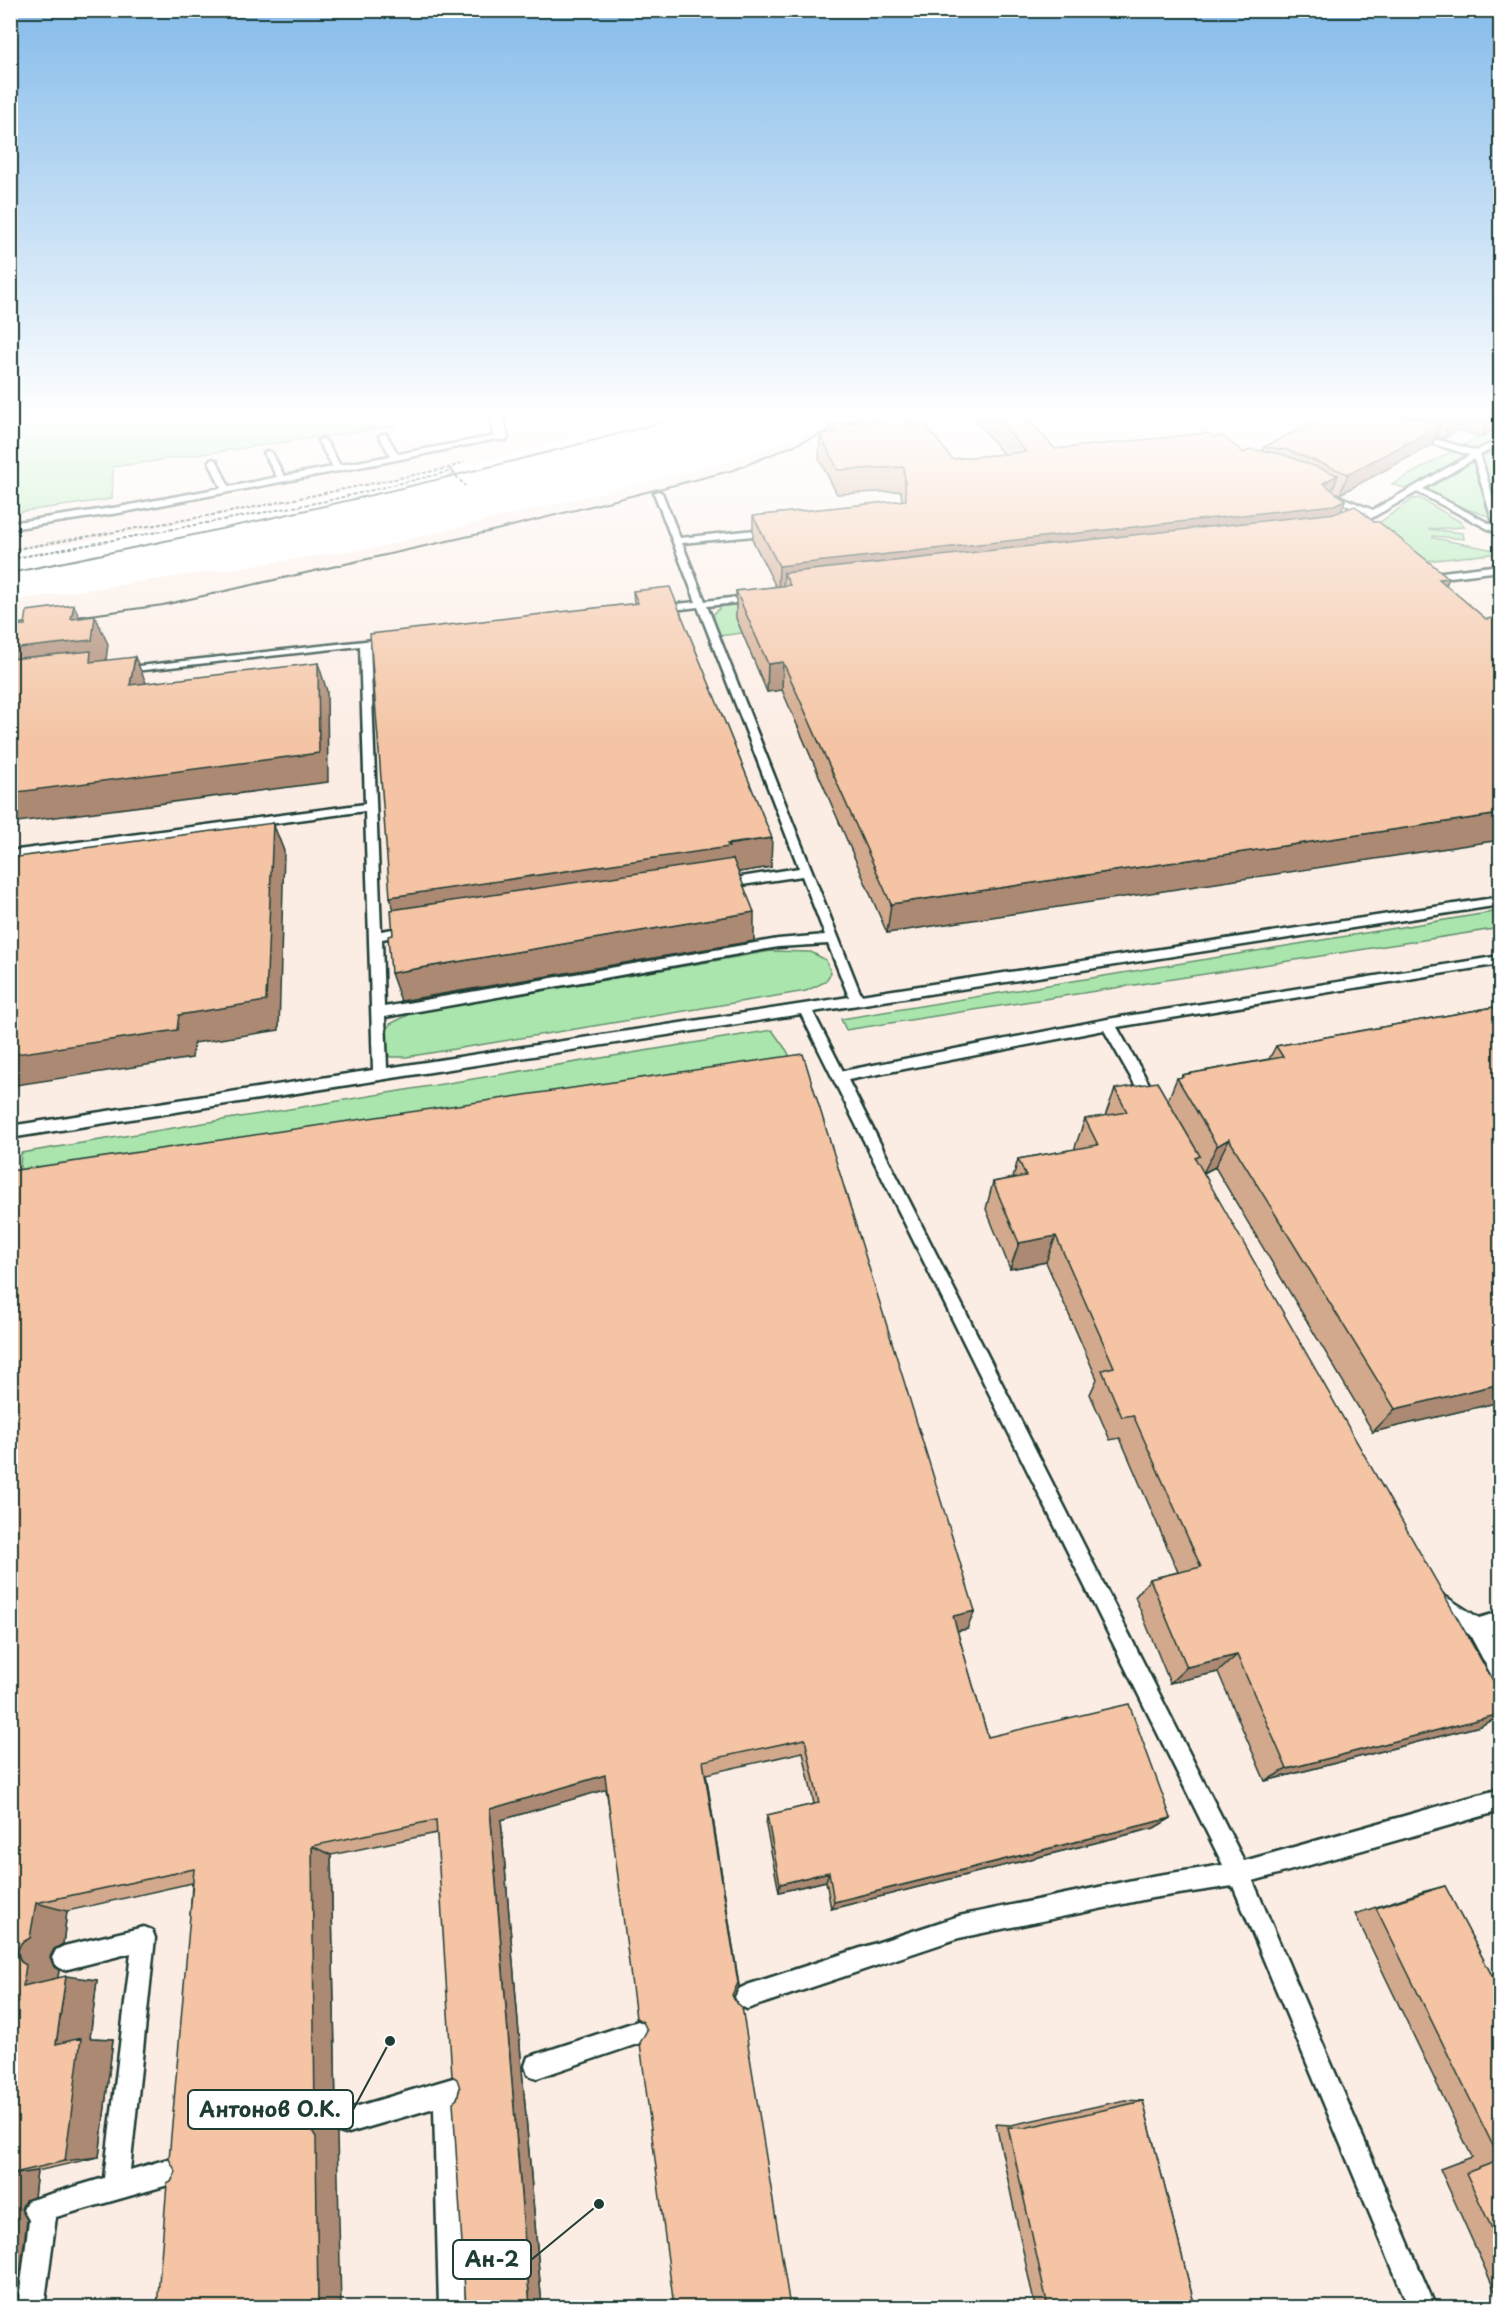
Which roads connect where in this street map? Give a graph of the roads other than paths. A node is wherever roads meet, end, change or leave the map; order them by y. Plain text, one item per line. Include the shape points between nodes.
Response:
1 (671, 525) edge
2 (1349, 525) edge
3 (1485, 525) edge
4 (1343, 528) edge
5 (782, 530) edge
6 (1500, 533) edge
7 (677, 541) junction
8 (1500, 568) edge
9 (1426, 577) edge
10 (772, 596) edge
11 (702, 604) junction
12 (644, 610) edge
13 (399, 639) edge
14 (365, 643) junction
15 (107, 672) edge
16 (370, 807) junction
17 (10, 855) edge
18 (806, 871) junction
19 (713, 885) edge
20 (1500, 901) edge
21 (422, 929) edge
22 (375, 936) junction
23 (833, 939) junction
24 (1500, 960) edge
25 (857, 1001) junction
26 (805, 1009) junction
27 (378, 1013) junction
28 (1108, 1024) junction
29 (380, 1074) junction
30 (840, 1077) junction
31 (1161, 1118) edge
32 (10, 1132) edge
33 (1426, 1588) edge
34 (1500, 1622) edge
35 (1477, 1628) junction
36 (1500, 1671) edge
37 (1500, 1800) edge
38 (1239, 1874) junction
39 (64, 1958) dead end
40 (747, 1997) dead end
41 (638, 2033) edge
42 (537, 2066) dead end
43 (345, 2122) dead end
44 (189, 2166) edge
45 (116, 2187) junction
46 (31, 2307) edge
47 (452, 2307) edge
48 (1422, 2307) edge

1 - 7 lane
2 - 4 lane
3 - 6 lane
5 - 7 lane
7 - 11 lane
8 - 9 lane
10 - 11 lane
11 - 12 lane
11 - 18 lane
13 - 14 lane
14 - 15 lane
14 - 16 lane
16 - 17 lane
16 - 22 lane
18 - 19 lane
18 - 23 lane
20 - 25 lane
21 - 22 lane
22 - 27 lane
23 - 25 lane
23 - 27 lane via 778,943
24 - 28 lane
25 - 26 lane
26 - 29 lane
26 - 30 lane
27 - 29 lane
28 - 30 lane
28 - 31 lane
29 - 32 lane
30 - 38 lane
33 - 35 lane via 1432,1598
34 - 35 lane
35 - 36 lane
37 - 38 lane
38 - 40 lane via 1152,1887 959,1927
38 - 48 lane
39 - 45 lane via 144,1938
41 - 42 lane
43 - 47 lane via 453,2090
44 - 45 lane
45 - 46 lane via 40,2208

